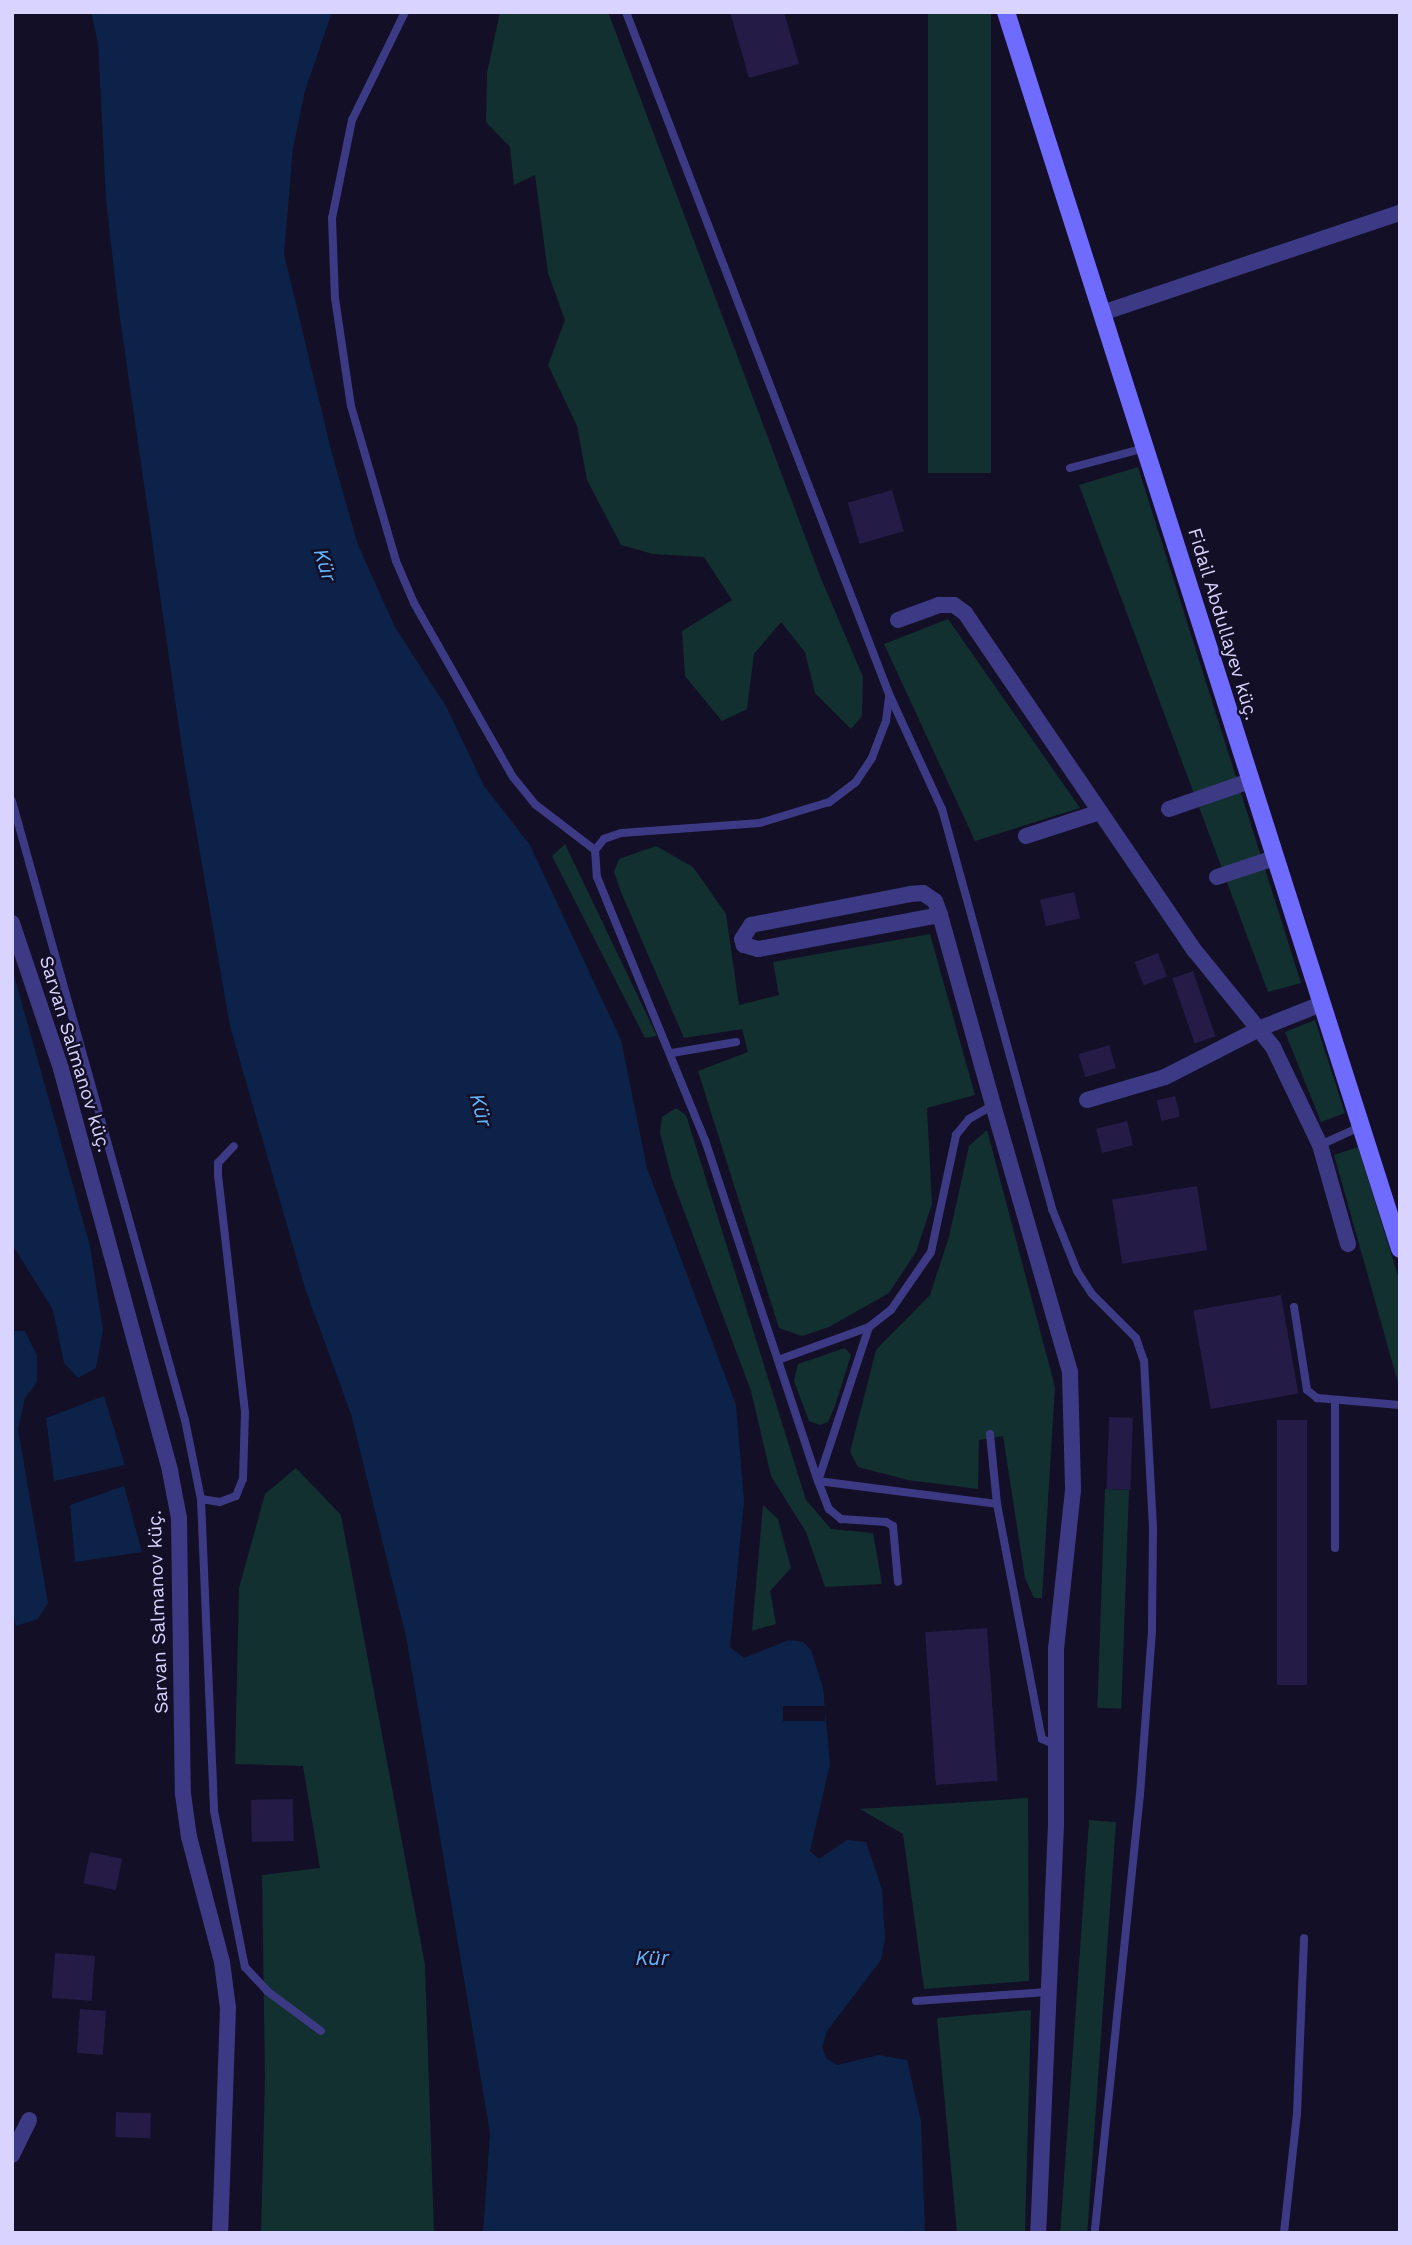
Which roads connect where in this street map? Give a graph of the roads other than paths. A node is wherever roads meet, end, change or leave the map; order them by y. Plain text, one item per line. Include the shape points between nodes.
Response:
1 (405, 12) edge
2 (626, 12) edge
3 (1006, 12) edge
4 (1400, 213) edge
5 (1102, 313) junction
6 (1145, 448) junction
7 (1070, 468) dead end
8 (898, 620) dead end
9 (889, 695) junction
10 (1250, 781) junction
11 (12, 801) edge
12 (1169, 809) dead end
13 (1100, 812) junction
14 (1026, 836) dead end
15 (595, 850) junction
16 (1274, 858) junction
17 (1217, 877) dead end
18 (940, 915) junction
19 (12, 923) edge
20 (1321, 1004) junction
21 (1261, 1028) junction
22 (736, 1042) dead end
23 (672, 1053) junction
24 (1087, 1100) dead end
25 (993, 1105) junction
26 (1360, 1127) junction
27 (1320, 1145) junction
28 (234, 1146) dead end
29 (1348, 1244) dead end
30 (1400, 1249) edge
31 (1294, 1307) dead end
32 (869, 1327) junction
33 (778, 1360) junction
34 (1335, 1400) junction
35 (1400, 1405) edge
36 (990, 1434) dead end
37 (818, 1481) junction
38 (201, 1499) junction
39 (997, 1504) junction
40 (1335, 1548) dead end
41 (898, 1582) dead end
42 (1056, 1745) junction
43 (1304, 1938) dead end
44 (1047, 1992) junction
45 (916, 2001) dead end
46 (321, 2032) dead end
47 (29, 2120) dead end
48 (12, 2155) edge
49 (220, 2233) edge
50 (1038, 2233) edge
51 (1095, 2233) edge
52 (1284, 2233) edge

1 - 15 lane via 352,120 332,218 335,298 351,407 396,561 414,603 513,777 536,805
2 - 9 lane
3 - 5 street, Fidail Abdullayev küç.
4 - 5 street
5 - 6 street, Fidail Abdullayev küç.
6 - 7 lane
6 - 10 street, Fidail Abdullayev küç.
8 - 13 street via 939,605 954,605 965,613
9 - 15 lane via 886,722 872,758 856,782 829,802 760,823 621,833 604,839
9 - 51 lane via 942,809 959,860 1052,1209 1077,1271 1092,1294 1136,1338 1144,1361 1153,1528 1152,1631
10 - 12 street
10 - 16 street, Fidail Abdullayev küç.
11 - 38 lane via 185,1420
13 - 14 street
13 - 21 street via 1195,951
15 - 23 lane via 597,877
16 - 17 street
16 - 20 street, Fidail Abdullayev küç.
18 - 18 street via 930,896 910,894 751,925 742,939 744,945 758,949
18 - 25 street
19 - 49 street, Sarvan Salmanov küç. via 61,1069 179,1518 183,1794 189,1837 222,1962 228,2008
20 - 21 street
20 - 26 street, Fidail Abdullayev küç.
21 - 24 street via 1165,1077
21 - 27 street via 1289,1075
22 - 23 lane
23 - 33 lane
25 - 32 lane via 969,1119 956,1135 931,1252 891,1310
25 - 42 street via 1074,1394 1073,1490 1056,1649
26 - 27 lane
26 - 30 street, Fidail Abdullayev küç.
27 - 29 street
28 - 38 lane via 219,1163 218,1176 245,1412 243,1479 236,1496 220,1502
31 - 34 lane via 1307,1390 1317,1398
32 - 33 lane
32 - 37 lane
33 - 37 lane
34 - 35 lane
34 - 40 lane
36 - 39 lane
37 - 39 lane
37 - 41 lane via 829,1509 841,1519 893,1526
38 - 46 lane via 214,1811 245,1967 267,1992
39 - 42 lane via 1042,1739
42 - 44 street
43 - 52 lane via 1297,2114
44 - 45 lane
44 - 50 street
47 - 48 street

